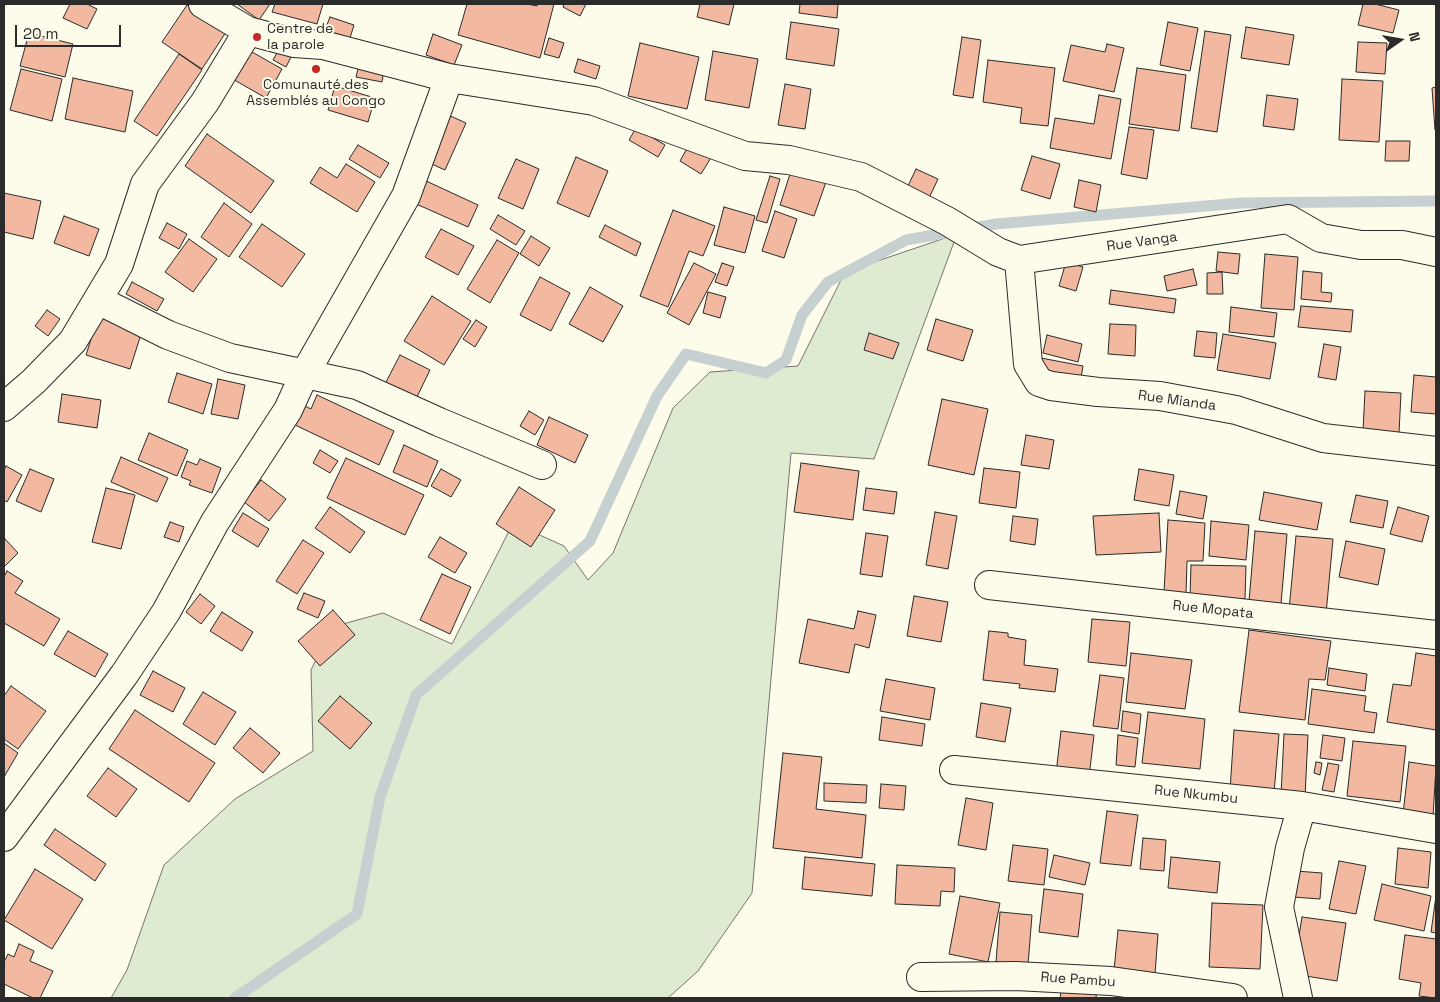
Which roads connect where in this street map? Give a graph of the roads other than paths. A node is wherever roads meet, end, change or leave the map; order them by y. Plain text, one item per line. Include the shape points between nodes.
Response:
1 (203, 4) edge
2 (248, 31) junction
3 (450, 78) junction
4 (1436, 252) edge
5 (1020, 260) junction
6 (98, 300) junction
7 (304, 374) junction
8 (4, 407) edge
9 (1436, 451) edge
10 (542, 464) dead end
11 (989, 585) dead end
12 (1436, 635) edge
13 (954, 770) dead end
14 (1302, 806) junction
15 (1436, 829) edge
16 (4, 837) edge
17 (921, 977) dead end
18 (1233, 998) edge
19 (1298, 998) edge

1 - 2 street, Rue Vanga
2 - 3 street, Rue Vanga via 294,43 323,45
2 - 6 street via 205,102 145,184 119,264
3 - 5 street, Rue Vanga via 594,101 745,156 789,160 861,177 947,221 998,252
3 - 7 street via 406,196
4 - 5 street, Rue Vanga via 1402,245 1361,245 1321,238 1288,219
5 - 9 street, Rue Mianda via 1028,364 1039,382 1098,392 1160,396 1236,410 1323,438
6 - 7 street via 168,335 230,358
6 - 8 street via 73,341
7 - 10 street via 357,385
7 - 16 street via 288,410 215,522 166,612 124,676
11 - 12 street, Rue Mopata
13 - 14 street, Rue Nkumbu
14 - 15 street, Rue Nkumbu
14 - 19 street via 1279,907
17 - 18 street, Rue Pambu via 1016,976 1111,981

